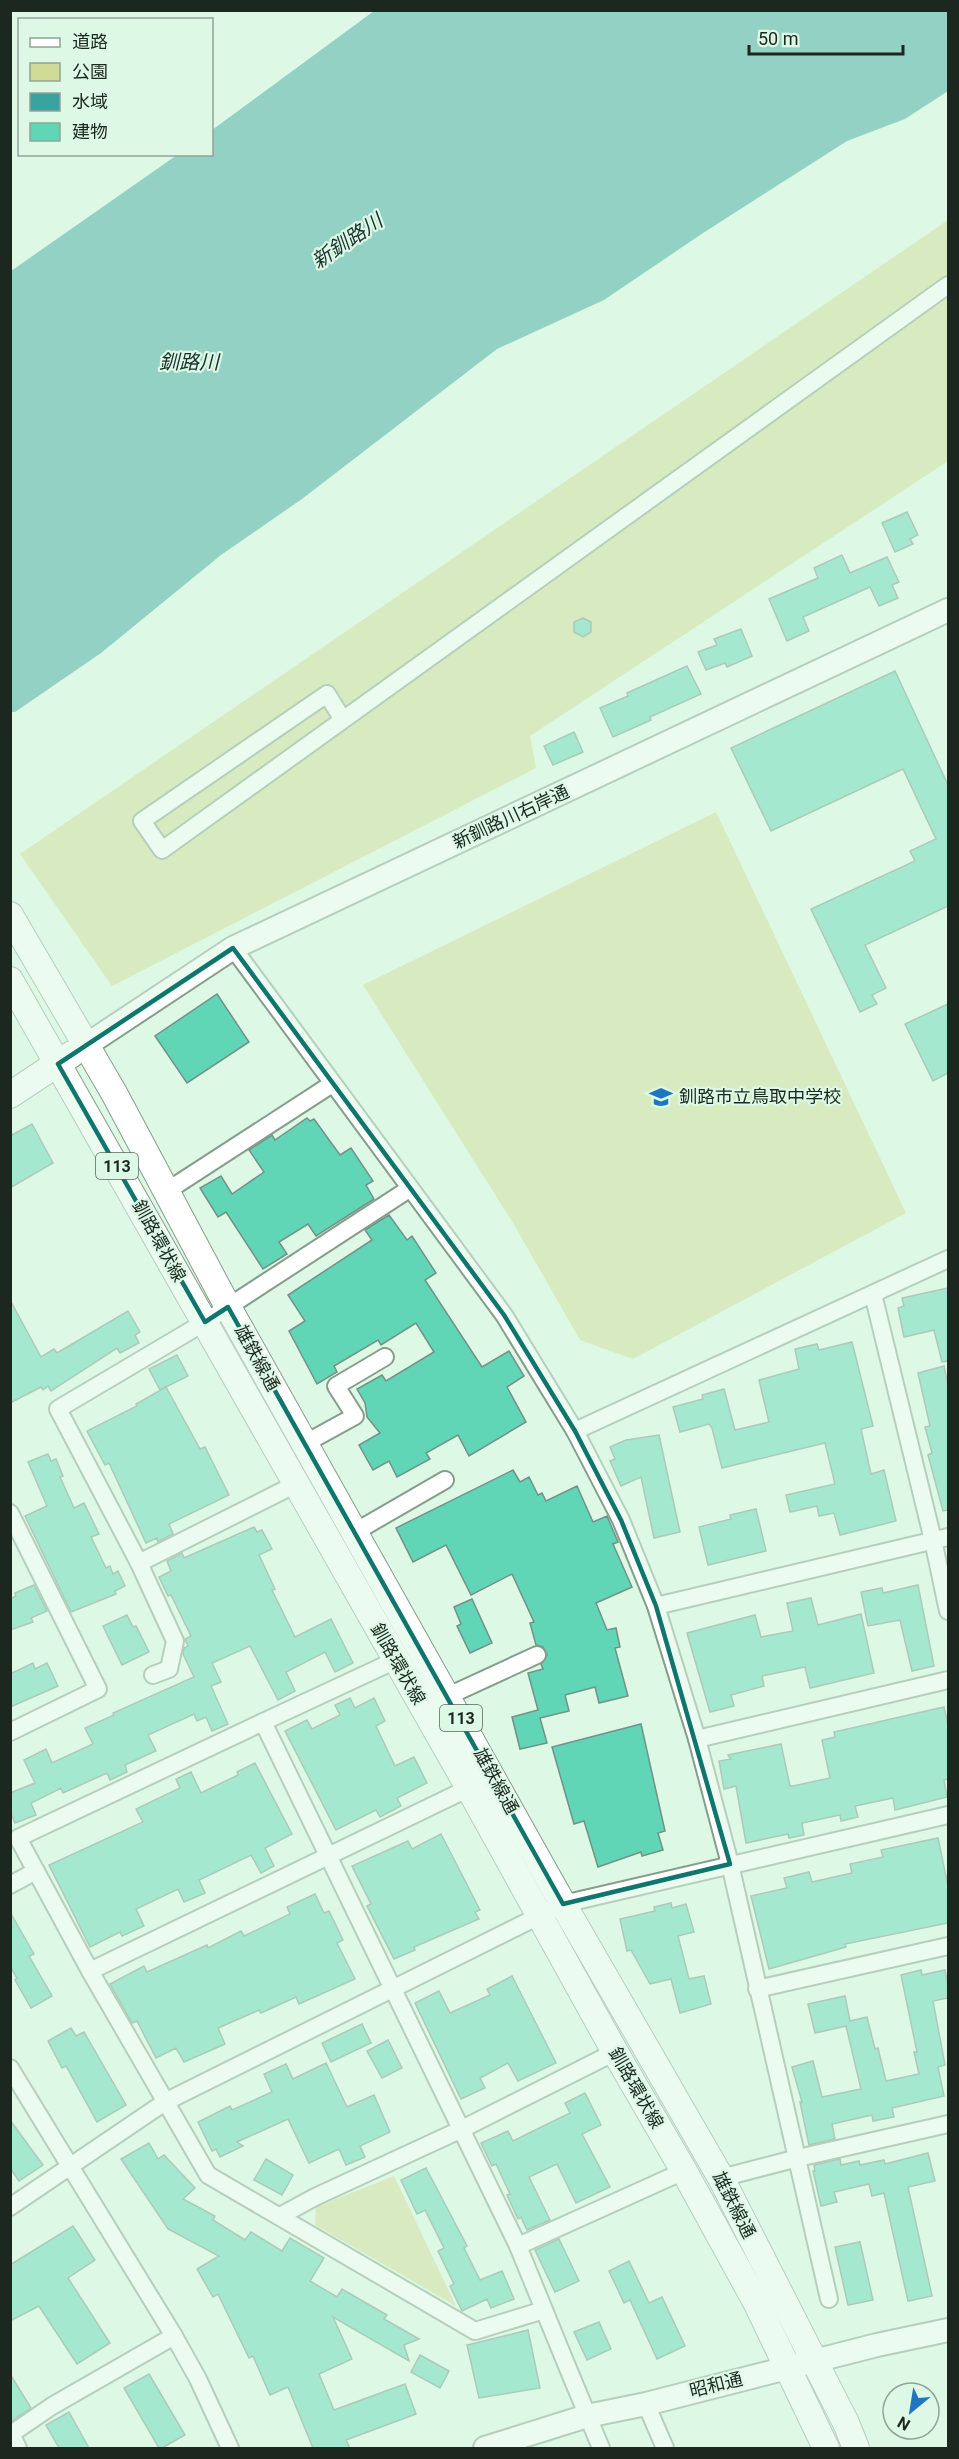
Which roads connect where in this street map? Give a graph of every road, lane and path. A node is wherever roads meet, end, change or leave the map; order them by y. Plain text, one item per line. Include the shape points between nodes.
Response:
1 (948, 285) edge
2 (948, 610) edge
3 (343, 720) junction
4 (10, 915) edge
5 (233, 948) junction
6 (10, 981) edge
7 (85, 1046) junction
8 (58, 1064) junction
9 (332, 1084) junction
10 (10, 1095) edge
11 (409, 1189) junction
12 (167, 1191) junction
13 (948, 1259) edge
14 (873, 1294) junction
15 (228, 1307) junction
16 (205, 1322) junction
17 (385, 1357) dead end
18 (575, 1431) junction
19 (304, 1444) junction
20 (445, 1480) dead end
21 (296, 1484) junction
22 (10, 1513) edge
23 (355, 1532) junction
24 (941, 1538) edge
25 (139, 1563) junction
26 (656, 1606) junction
27 (948, 1611) edge
28 (537, 1655) dead end
29 (396, 1660) junction
30 (153, 1675) dead end
31 (948, 1680) edge
32 (448, 1696) junction
33 (262, 1722) junction
34 (10, 1732) edge
35 (697, 1738) junction
36 (469, 1788) junction
37 (948, 1815) edge
38 (328, 1856) junction
39 (730, 1864) junction
40 (36, 1871) junction
41 (10, 1885) edge
42 (563, 1904) junction
43 (540, 1916) junction
44 (948, 1946) edge
45 (90, 1971) junction
46 (394, 1989) junction
47 (757, 1989) junction
48 (615, 2052) junction
49 (10, 2068) edge
50 (165, 2102) junction
51 (948, 2124) edge
52 (462, 2128) junction
53 (798, 2158) junction
54 (70, 2167) junction
55 (684, 2170) junction
56 (721, 2178) junction
57 (10, 2207) edge
58 (280, 2216) junction
59 (518, 2246) junction
60 (829, 2299) dead end
61 (544, 2310) junction
62 (948, 2330) edge
63 (174, 2336) junction
64 (814, 2362) junction
65 (788, 2368) junction
66 (646, 2404) junction
67 (587, 2416) junction
68 (18, 2448) edge
69 (229, 2448) edge
70 (485, 2448) edge
71 (601, 2448) edge
72 (665, 2448) edge
73 (826, 2448) edge
74 (856, 2448) edge

1 - 3 street
2 - 5 street, 新釧路川右岸通
3 - 3 street via 327,694 142,821 162,850
4 - 7 main road, 雄鉄線通 / 113
5 - 7 street, 新釧路川右岸通
5 - 9 street
6 - 8 main road, 釧路環状線 / 113
7 - 8 main road
7 - 12 main road, 雄鉄線通 / 113
8 - 10 main road
8 - 16 main road, 釧路環状線 / 113
9 - 11 street
9 - 12 street
11 - 15 street
11 - 18 street via 504,1315
12 - 15 main road, 雄鉄線通 / 113
13 - 14 street
14 - 18 street
14 - 24 street
15 - 16 street
15 - 19 main road, 雄鉄線通 / 113
16 - 21 main road, 釧路環状線 / 113
16 - 25 street via 58,1409
17 - 19 street via 336,1386 355,1416
18 - 26 street via 621,1520
19 - 23 main road, 雄鉄線通 / 113
20 - 23 street
21 - 25 street
21 - 29 main road, 釧路環状線 / 113
22 - 34 street via 98,1689
23 - 32 main road, 雄鉄線通 / 113
24 - 26 street
24 - 27 street
25 - 30 street via 175,1641 169,1669
26 - 35 street
28 - 32 street
29 - 33 street
29 - 36 main road, 釧路環状線 / 113
31 - 35 street
32 - 42 main road, 雄鉄線通 / 113
33 - 38 street
33 - 40 street via 18,1838
35 - 39 street
36 - 38 street
36 - 43 main road, 釧路環状線 / 113
37 - 39 street
38 - 45 street
38 - 46 street
39 - 42 street
39 - 47 street
40 - 41 street
40 - 45 street
42 - 43 street
42 - 56 main road, 雄鉄線通 / 113
43 - 46 street
43 - 48 main road, 釧路環状線 / 113
44 - 47 street
45 - 50 street
46 - 50 street
46 - 52 street
47 - 53 street
48 - 52 street
48 - 55 main road, 釧路環状線 / 113
49 - 54 street
50 - 54 street
50 - 58 street via 208,2175
51 - 53 street
52 - 58 street
52 - 59 street
53 - 56 street
53 - 60 street
54 - 57 street
54 - 63 street
55 - 59 street
55 - 65 main road, 釧路環状線 / 113
56 - 64 main road, 雄鉄線通 / 113
58 - 61 street via 475,2331
59 - 61 street
61 - 67 street
62 - 64 street, 昭和通
63 - 68 street via 10,2434
63 - 69 street
64 - 65 street, 昭和通
64 - 74 main road, 雄鉄線通 / 113
65 - 66 street, 昭和通
65 - 73 main road, 釧路環状線 / 113
66 - 67 street, 昭和通
66 - 72 street
67 - 70 street, 昭和通
67 - 71 street

